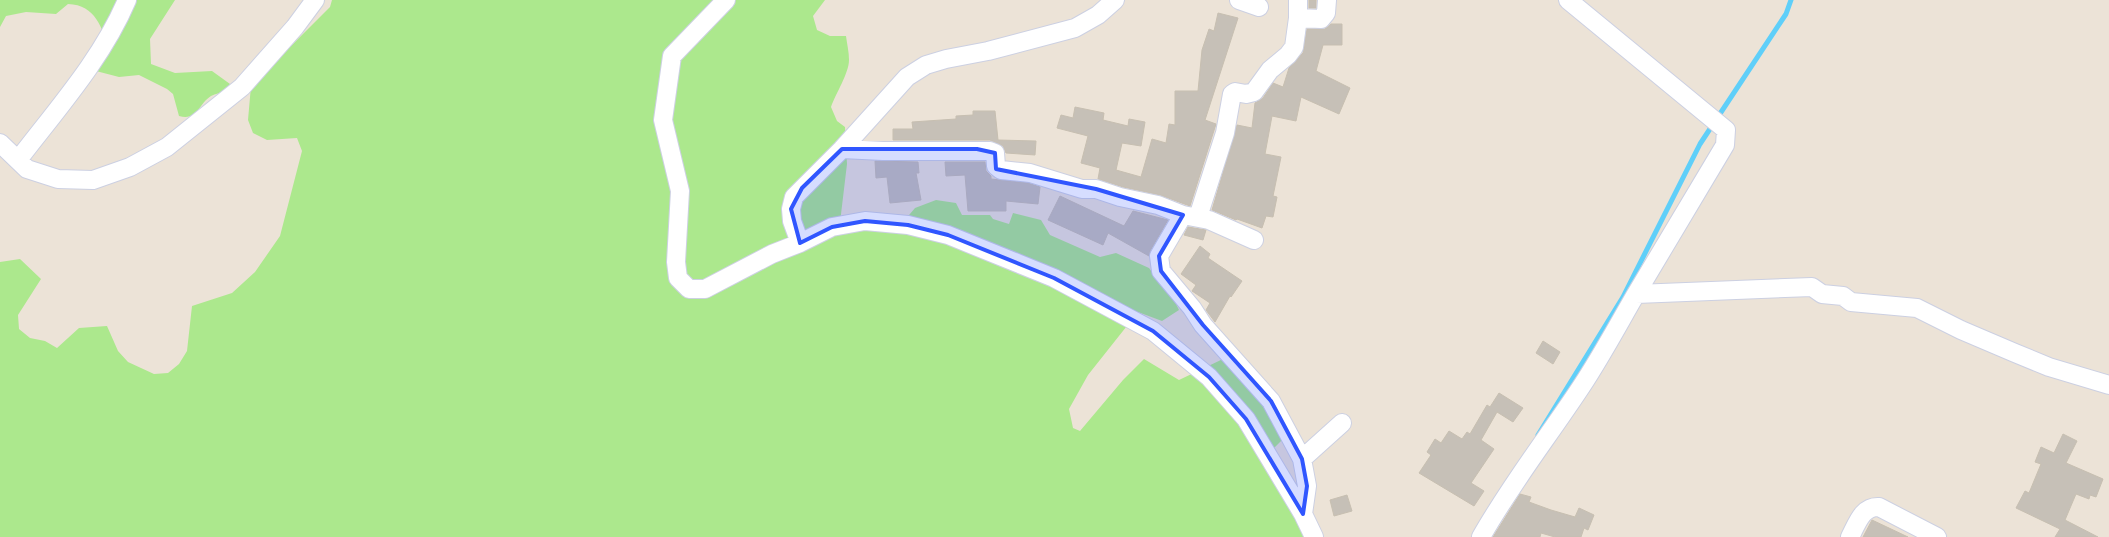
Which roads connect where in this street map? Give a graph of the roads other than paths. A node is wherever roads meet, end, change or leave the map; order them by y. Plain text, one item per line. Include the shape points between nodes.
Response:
1 (127, 0) edge
2 (315, 0) edge
3 (726, 0) edge
4 (1115, 0) edge
5 (1239, 0) edge
6 (1298, 0) edge
7 (1327, 0) edge
8 (1568, 0) edge
9 (1260, 7) dead end
10 (1298, 18) junction
11 (0, 143) edge
12 (842, 149) junction
13 (18, 160) junction
14 (1190, 216) junction
15 (1254, 240) dead end
16 (800, 243) junction
17 (1636, 294) junction
18 (2109, 384) edge
19 (1342, 423) dead end
20 (1302, 459) junction
21 (1303, 514) junction
22 (1314, 537) edge
23 (1481, 537) edge
24 (1850, 537) edge
25 (1937, 537) edge

1 - 13 street via 118,22 92,62
2 - 13 street via 242,87 167,147 130,167 93,180 58,178 27,169
3 - 16 street via 672,56 663,120 680,191 678,278 689,289 705,289
4 - 12 street via 1098,15 1075,28 926,65 907,77
5 - 9 street
6 - 10 street
7 - 10 street via 1326,13 1321,19
8 - 17 street via 1726,130 1725,145
10 - 14 street via 1291,52 1270,70 1254,92 1232,94 1225,133
11 - 13 street
12 - 14 street via 990,151 995,153 996,166 1001,170 1030,174 1082,189 1096,189
12 - 16 street via 794,197 792,221
14 - 15 street via 1209,220
14 - 20 street via 1159,256 1161,271 1203,325 1271,401
16 - 21 street via 832,227 865,221 908,225 948,235 1054,278 1153,331 1209,377 1246,419
17 - 18 street via 1812,287 1822,294 1843,296 1851,302 1917,308 2040,363
17 - 23 street via 1582,386 1499,505
19 - 20 street
20 - 21 street via 1307,486
21 - 22 street
24 - 25 street via 1860,517 1872,507 1879,507

